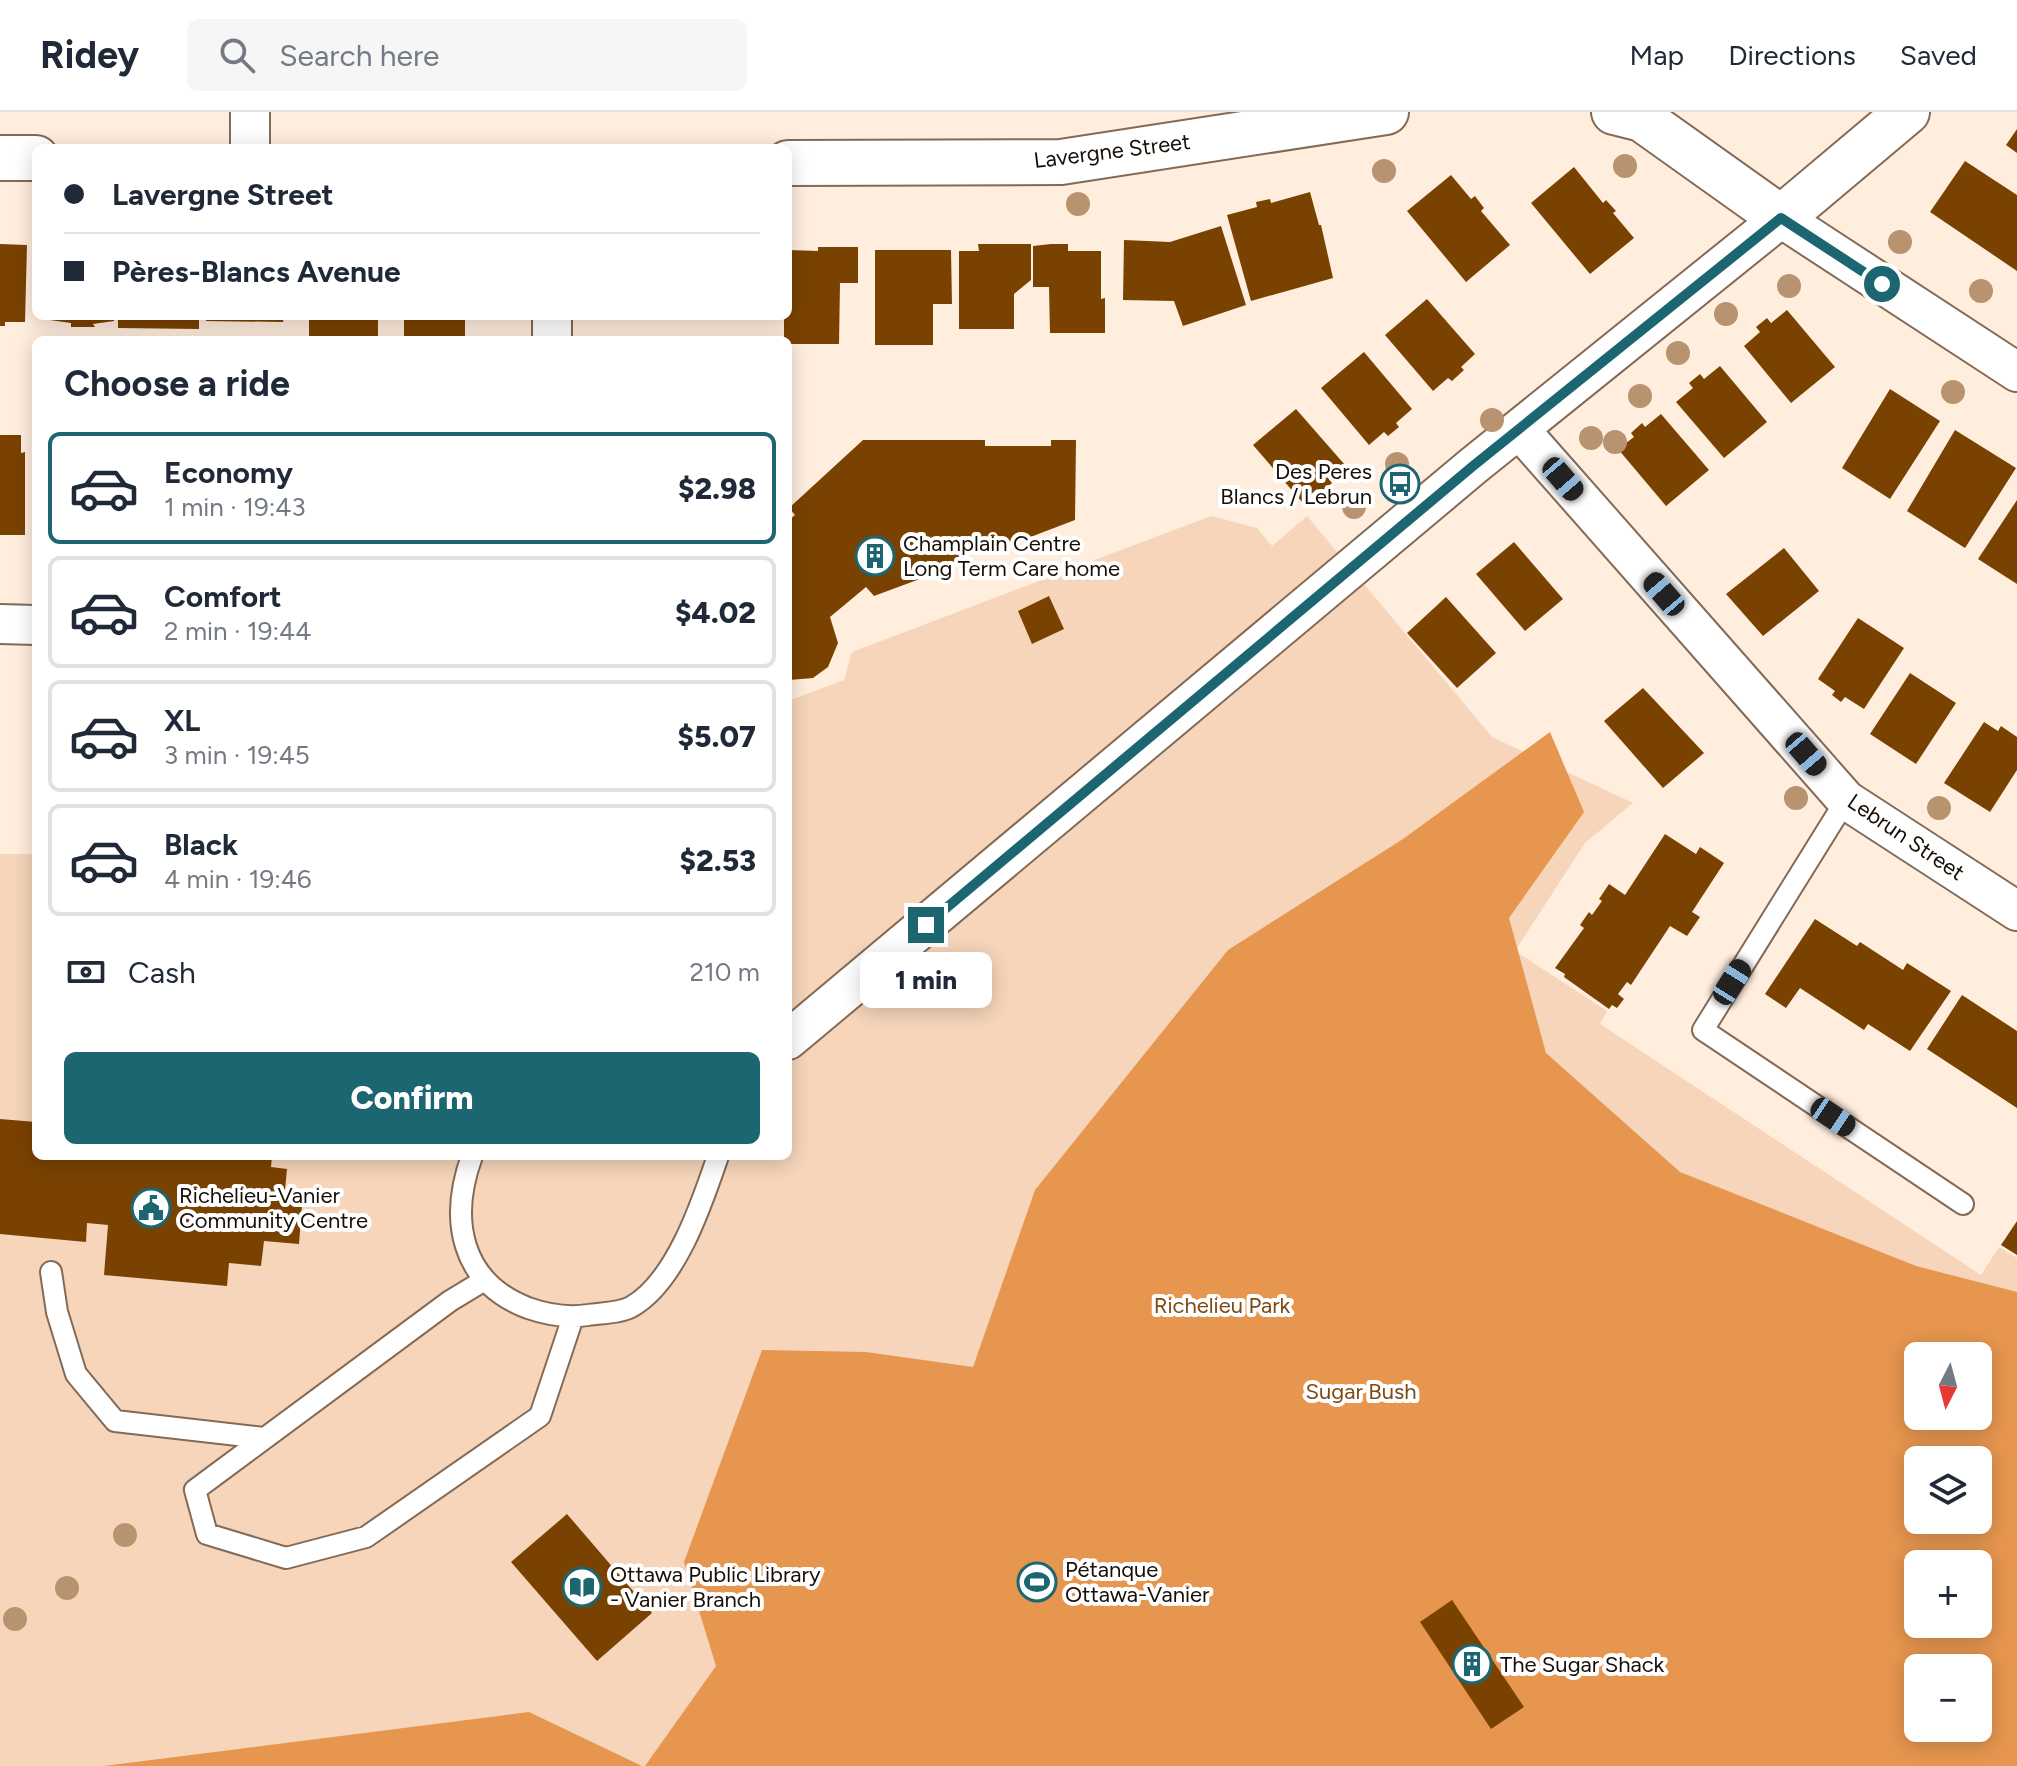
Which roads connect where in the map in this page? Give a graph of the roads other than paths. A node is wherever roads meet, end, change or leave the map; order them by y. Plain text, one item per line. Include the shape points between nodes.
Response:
1 (250, 112) edge
2 (1386, 112) edge
3 (1614, 112) edge
4 (1907, 112) edge
5 (250, 144) edge
6 (0, 158) edge
7 (32, 158) edge
8 (792, 163) edge
9 (1781, 218) junction
10 (2017, 372) edge
11 (1519, 429) junction
12 (0, 624) edge
13 (32, 625) edge
14 (1846, 800) junction
15 (2017, 911) edge
16 (792, 1037) edge
17 (471, 1160) edge
18 (717, 1160) edge
19 (1963, 1204) dead end
20 (51, 1272) dead end
21 (483, 1281) junction
22 (573, 1317) junction
23 (264, 1438) junction

1 - 5 street
2 - 8 street, Lavergne Street via 1061,162
3 - 9 street via 1642,119
4 - 9 street
6 - 7 street
9 - 10 street
9 - 11 street
11 - 14 street, Lebrun Street
11 - 16 street
12 - 13 street
14 - 15 street, Lebrun Street
14 - 19 lane via 1703,1030
17 - 21 lane via 461,1226 467,1253
18 - 22 lane via 666,1276 629,1308
20 - 23 lane via 76,1374 115,1421
21 - 22 lane via 509,1301
21 - 23 lane
22 - 23 lane via 540,1416 366,1537 286,1558 207,1534 195,1490

